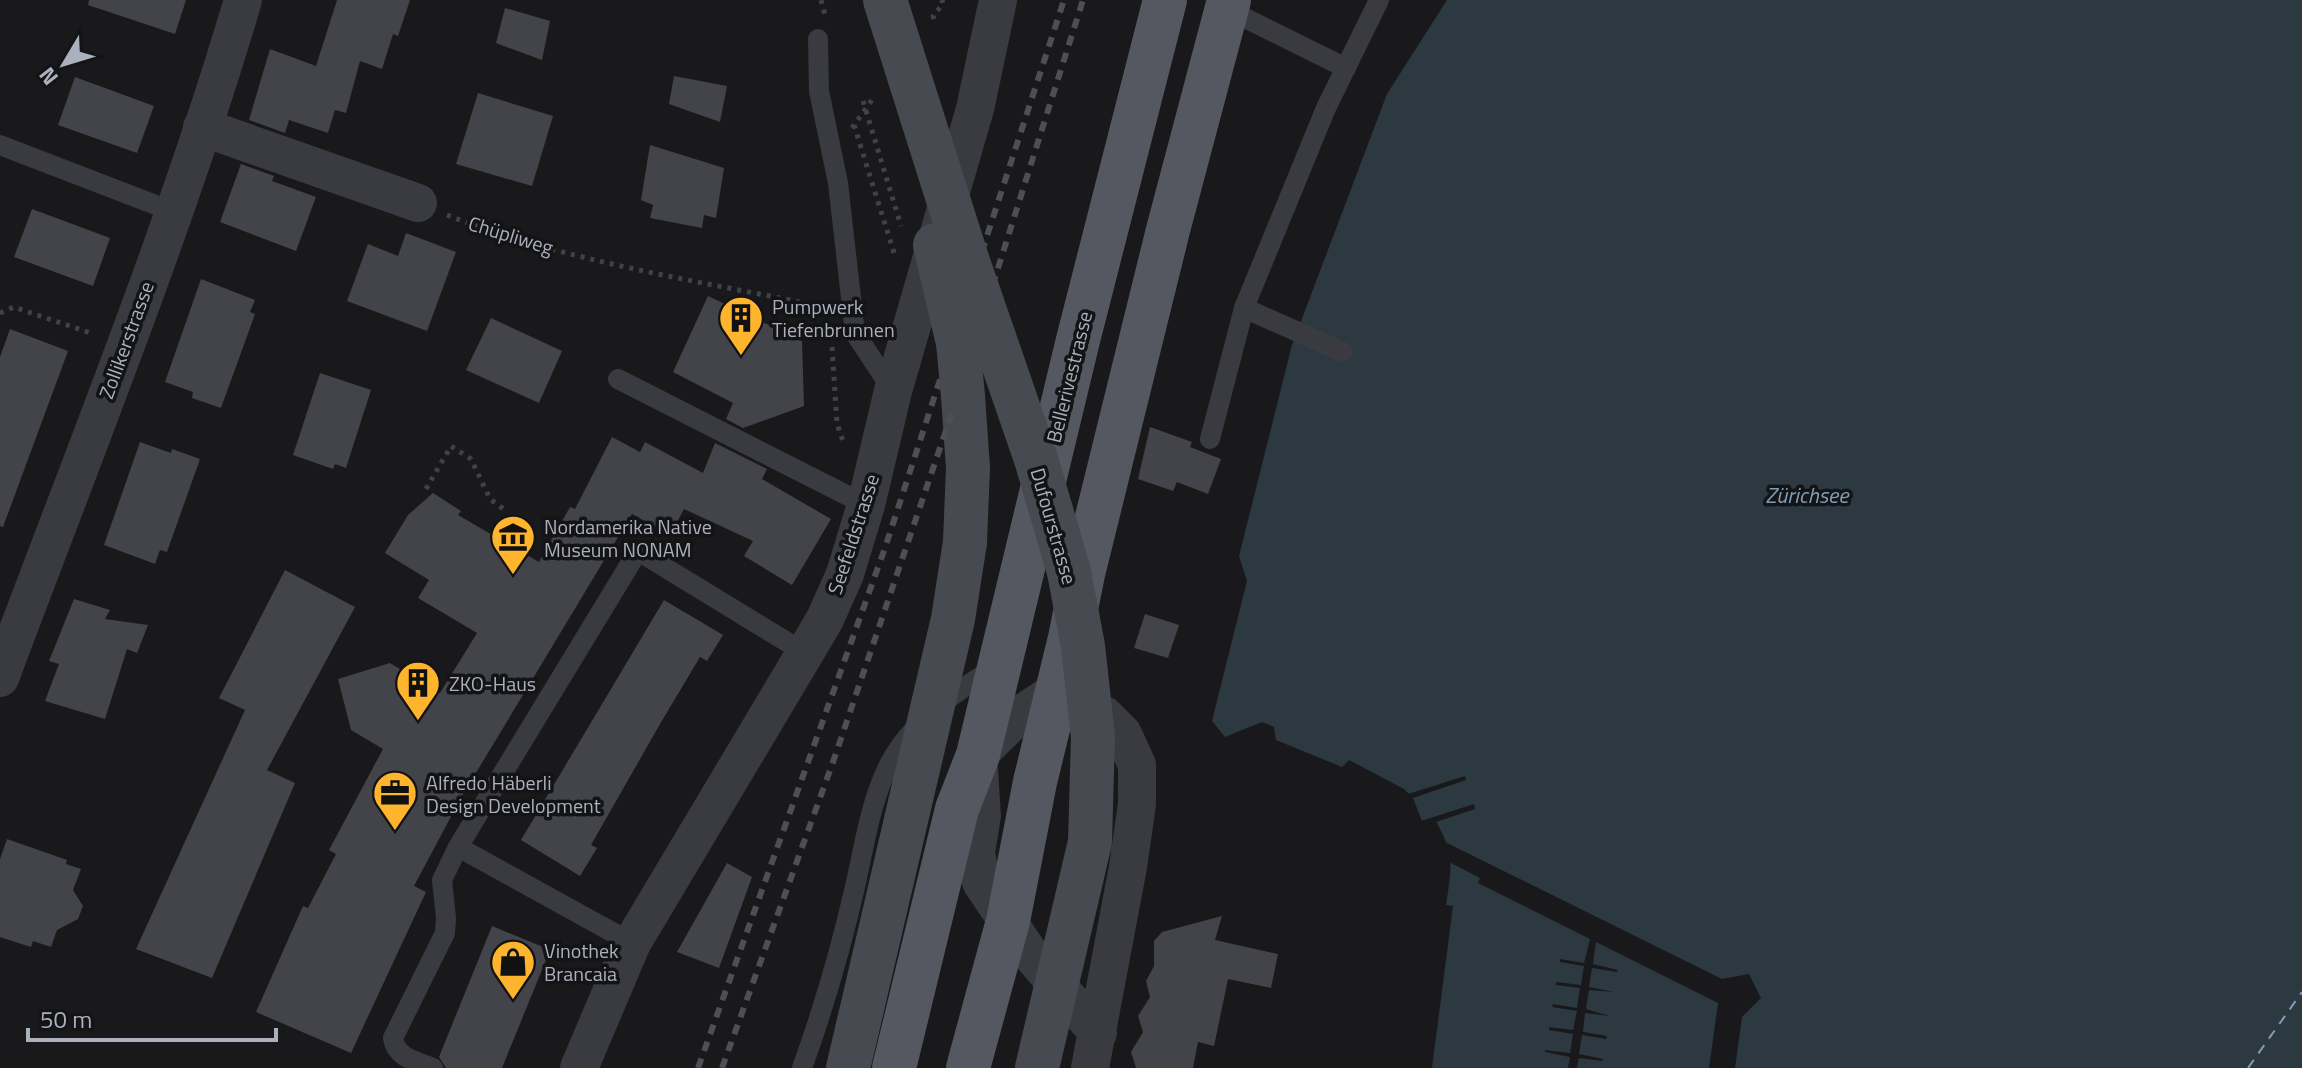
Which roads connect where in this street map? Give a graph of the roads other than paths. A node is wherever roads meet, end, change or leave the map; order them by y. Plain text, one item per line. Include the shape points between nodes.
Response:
1 (243, 0) edge
2 (860, 0) edge
3 (885, 0) edge
4 (998, 0) edge
5 (1165, 0) edge
6 (1379, 0) edge
7 (1228, 4) edge
8 (818, 39) dead end
9 (1346, 68) junction
10 (202, 127) junction
11 (0, 145) edge
12 (418, 203) road end
13 (174, 212) junction
14 (1244, 308) junction
15 (1343, 352) dead end
16 (618, 379) dead end
17 (893, 391) junction
18 (1210, 439) dead end
19 (866, 505) junction
20 (805, 653) junction
21 (1001, 664) junction
22 (0, 678) edge
23 (1056, 691) junction
24 (978, 755) junction
25 (458, 847) junction
26 (1008, 921) junction
27 (632, 943) junction
28 (853, 1049) edge
29 (1094, 1051) edge
30 (433, 1068) edge
31 (579, 1068) edge
32 (802, 1068) edge
33 (894, 1068) edge
34 (968, 1068) edge
35 (1037, 1068) edge

1 - 10 street, Zollikerstrasse
2 - 28 main road, bridge via 947,292 958,343 968,468 965,542 953,619
3 - 35 main road, Dufourstrasse, bridge via 1036,459 1069,572 1083,646 1093,737 1090,842
4 - 17 street, Seefeldstrasse via 975,109
5 - 21 main road, Bellerivestrasse
6 - 9 lane
7 - 9 lane
7 - 23 main road
8 - 17 lane via 819,91 838,183 855,333
9 - 14 lane
10 - 12 street
10 - 13 street, Zollikerstrasse
11 - 13 lane
13 - 22 street, Zollikerstrasse
14 - 15 lane
14 - 18 lane
16 - 19 lane
17 - 19 street, Seefeldstrasse
19 - 20 street, Seefeldstrasse via 845,574
20 - 25 lane via 638,551
20 - 27 street, Seefeldstrasse
21 - 24 main road, Bellerivestrasse
21 - 32 lane via 949,695 890,763 876,799 837,965
23 - 24 street, Bellerivestrasse via 1017,717
23 - 26 main road
23 - 29 street, Bellerivestrasse via 1104,715 1123,734 1137,765 1133,836
24 - 26 street, Bellerivestrasse via 982,816 976,852 981,882
24 - 33 main road, Bellerivestrasse via 957,809
25 - 27 lane
25 - 30 lane via 442,880 445,933 393,1038 400,1054
26 - 29 street, Bellerivestrasse
26 - 34 main road
27 - 31 street, Seefeldstrasse

